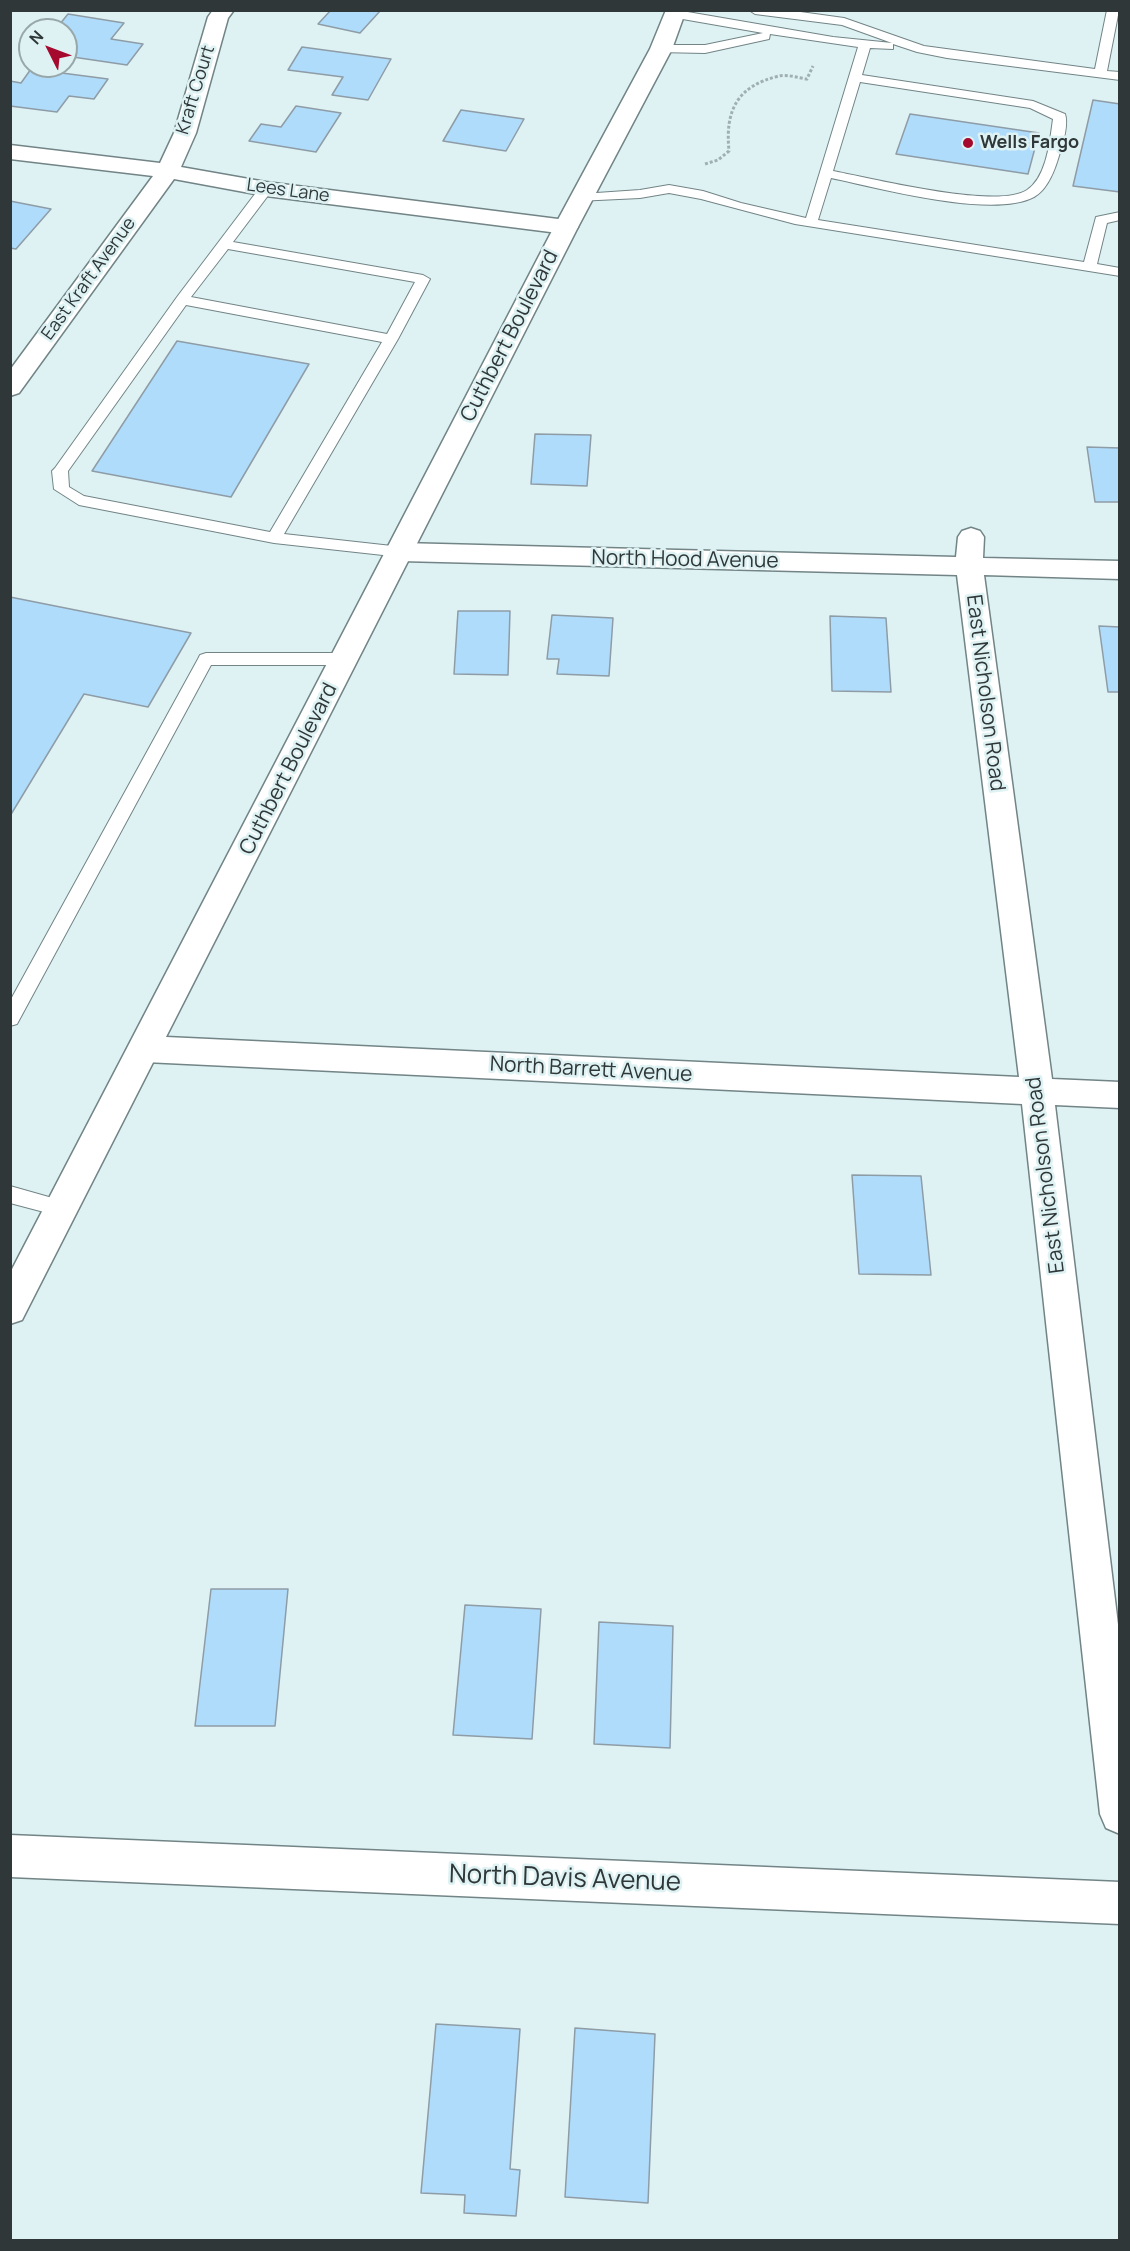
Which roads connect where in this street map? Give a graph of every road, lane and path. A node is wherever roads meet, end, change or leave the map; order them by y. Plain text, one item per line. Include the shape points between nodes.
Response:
1 (224, 10) edge
2 (755, 10) edge
3 (790, 10) edge
4 (1113, 10) edge
5 (675, 12) edge
6 (802, 16) junction
7 (783, 33) junction
8 (865, 44) junction
9 (661, 48) junction
10 (921, 49) junction
11 (814, 63) dead end
12 (1100, 74) junction
13 (1119, 76) edge
14 (855, 78) junction
15 (10, 152) edge
16 (704, 165) dead end
17 (168, 171) junction
18 (826, 173) junction
19 (266, 189) junction
20 (582, 198) junction
21 (1119, 216) edge
22 (811, 222) junction
23 (566, 227) junction
24 (224, 244) junction
25 (1089, 268) junction
26 (1119, 272) edge
27 (182, 300) junction
28 (391, 339) junction
29 (10, 388) edge
30 (274, 538) junction
31 (400, 552) junction
32 (970, 552) junction
33 (1119, 570) edge
34 (345, 659) junction
35 (10, 1019) edge
36 (146, 1049) junction
37 (1037, 1091) junction
38 (1119, 1095) edge
39 (10, 1194) edge
40 (63, 1209) junction
41 (10, 1309) edge
42 (1119, 1814) edge
43 (10, 1856) edge
44 (1119, 1903) edge

1 - 17 street, Kraft Court via 218,17 185,133
2 - 6 lane
3 - 6 lane
4 - 12 lane
5 - 7 lane
5 - 9 street, Cuthbert Boulevard
6 - 10 lane via 844,22
7 - 8 lane
7 - 9 lane via 705,49
8 - 10 lane
8 - 14 lane
9 - 20 street, Cuthbert Boulevard
10 - 12 lane
11 - 16 path via 807,79 781,75 741,94 732,107 727,131 729,151
12 - 13 lane
14 - 18 lane
14 - 18 lane via 1033,105 1060,117 1058,141 1042,181 1031,195 1013,201 941,195
15 - 17 street, Lees Lane
17 - 19 street, Lees Lane
17 - 29 street, East Kraft Avenue
18 - 22 lane
19 - 23 street, Lees Lane
19 - 24 lane
20 - 22 lane via 669,189
20 - 23 street, Cuthbert Boulevard
21 - 25 lane via 1101,220
22 - 25 lane
23 - 31 street, Cuthbert Boulevard
24 - 27 lane
24 - 28 lane via 423,279
25 - 26 lane
27 - 28 lane
27 - 30 lane via 60,471 63,489 79,500
28 - 30 lane
30 - 31 lane
31 - 32 street, North Hood Avenue
31 - 34 street, Cuthbert Boulevard
32 - 33 street, North Hood Avenue
32 - 37 street, East Nicholson Road
34 - 35 lane via 206,659
34 - 36 street, Cuthbert Boulevard
36 - 37 street, North Barrett Avenue
36 - 40 street, Cuthbert Boulevard
37 - 38 street, North Barrett Avenue
37 - 42 street, East Nicholson Road
39 - 40 lane
40 - 41 street, Cuthbert Boulevard
43 - 44 street, North Davis Avenue

